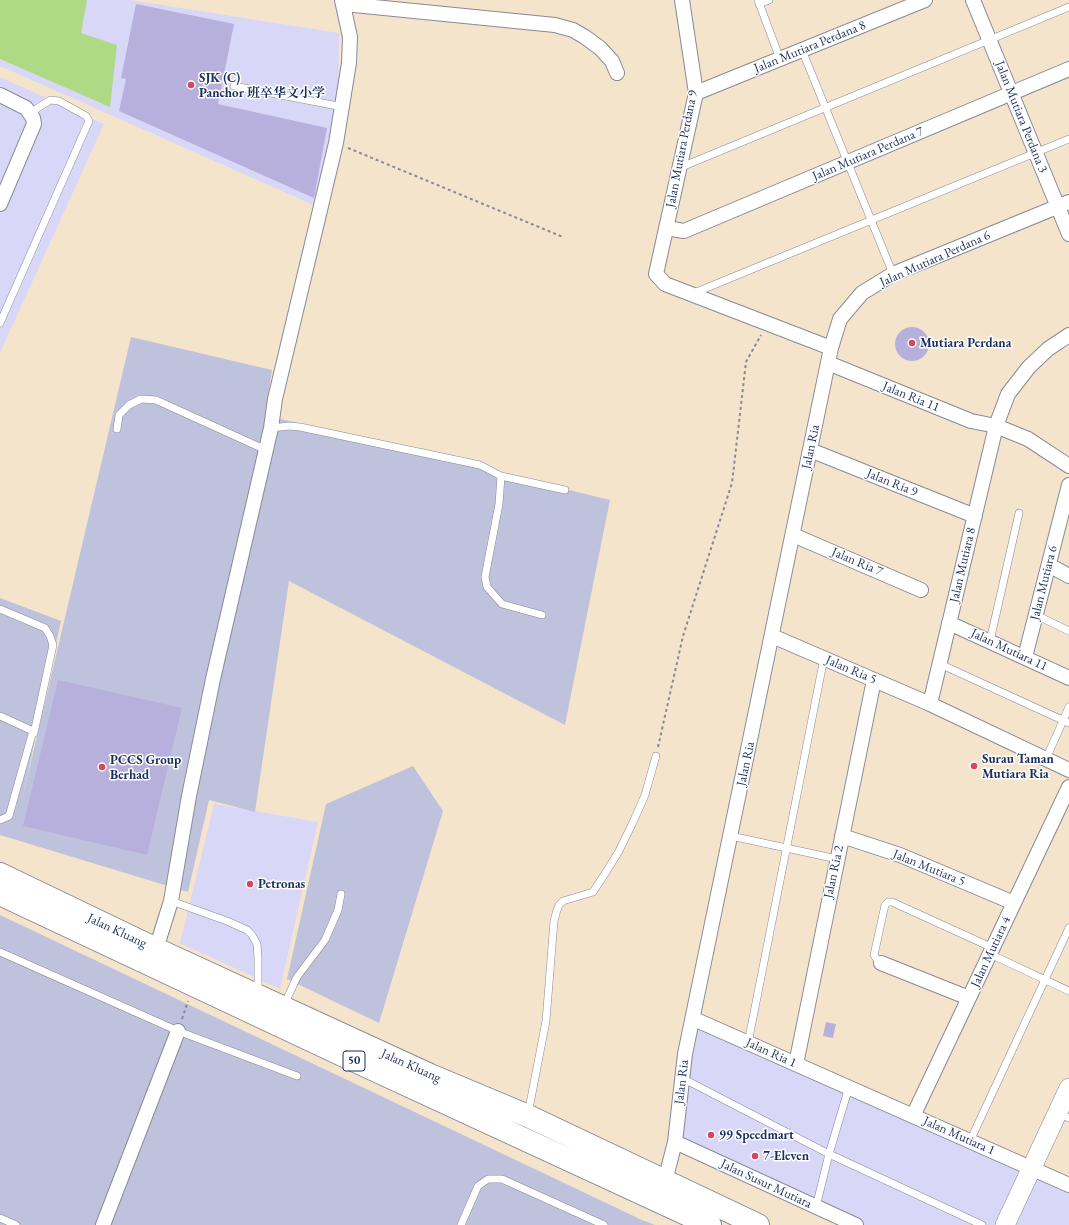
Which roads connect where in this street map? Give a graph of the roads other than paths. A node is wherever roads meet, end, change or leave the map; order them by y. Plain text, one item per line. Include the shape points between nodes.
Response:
1 (682, 0) edge
2 (769, 0) edge
3 (925, 0) edge
4 (973, 0) edge
5 (343, 2) edge
6 (759, 2) edge
7 (1069, 7) edge
8 (989, 40) junction
9 (802, 50) junction
10 (780, 59) junction
11 (1069, 69) edge
12 (617, 73) dead end
13 (234, 86) dead end
14 (696, 93) junction
15 (1011, 93) junction
16 (0, 96) edge
17 (343, 107) junction
18 (826, 108) junction
19 (30, 113) junction
20 (1069, 139) edge
21 (1036, 153) junction
22 (848, 163) junction
23 (679, 168) junction
24 (0, 204) edge
25 (1063, 204) edge
26 (871, 220) junction
27 (666, 228) junction
28 (1069, 234) edge
29 (893, 274) junction
30 (692, 294) junction
31 (0, 323) edge
32 (1069, 335) edge
33 (831, 348) junction
34 (828, 363) junction
35 (996, 426) junction
36 (271, 428) junction
37 (117, 429) dead end
38 (266, 450) junction
39 (810, 450) junction
40 (1069, 466) edge
41 (501, 476) junction
42 (1069, 485) edge
43 (565, 490) dead end
44 (1018, 512) dead end
45 (975, 516) junction
46 (793, 535) junction
47 (1049, 565) junction
48 (1069, 576) edge
49 (921, 590) dead end
50 (0, 609) edge
51 (542, 615) dead end
52 (1036, 615) junction
53 (950, 622) junction
54 (1069, 631) edge
55 (772, 636) junction
56 (990, 641) junction
57 (824, 658) junction
58 (1025, 658) junction
59 (940, 664) junction
60 (1069, 678) edge
61 (874, 680) junction
62 (930, 704) junction
63 (1069, 707) edge
64 (0, 716) edge
65 (1066, 722) edge
66 (33, 731) junction
67 (656, 756) road end
68 (1046, 759) junction
69 (1069, 770) edge
70 (1069, 788) edge
71 (0, 820) edge
72 (731, 836) junction
73 (842, 836) junction
74 (786, 848) junction
75 (837, 859) junction
76 (0, 874) edge
77 (0, 894) edge
78 (341, 894) dead end
79 (170, 901) junction
80 (1014, 903) junction
81 (1069, 928) edge
82 (156, 949) junction
83 (991, 951) junction
84 (0, 952) edge
85 (881, 963) joint
86 (1045, 980) junction
87 (1069, 991) edge
88 (258, 996) junction
89 (969, 998) junction
90 (283, 1007) junction
91 (694, 1019) junction
92 (178, 1031) junction
93 (748, 1043) junction
94 (796, 1064) junction
95 (297, 1076) dead end
96 (682, 1078) junction
97 (849, 1088) junction
98 (1069, 1088) edge
99 (528, 1116) junction
100 (913, 1116) junction
101 (1063, 1116) edge
102 (970, 1141) junction
103 (675, 1142) junction
104 (829, 1154) junction
105 (1031, 1169) junction
106 (665, 1181) junction
107 (1069, 1185) edge
108 (816, 1207) junction
109 (0, 1218) edge
110 (16, 1225) edge
111 (103, 1225) edge
112 (460, 1225) edge
113 (604, 1225) edge
114 (710, 1225) edge
115 (758, 1225) edge
116 (856, 1225) edge
117 (982, 1225) edge
118 (1005, 1225) edge

1 - 14 street, Jalan Mutiara Perdana 9
2 - 6 lane
3 - 9 street, Jalan Mutiara Perdana 8
4 - 8 street, Jalan Mutiara Perdana 3
5 - 12 street via 555,25 585,36 612,60
5 - 17 street via 350,37
6 - 10 lane
7 - 8 lane
8 - 15 street, Jalan Mutiara Perdana 3
8 - 18 lane
9 - 10 street, Jalan Mutiara Perdana 8
9 - 18 lane
10 - 14 street, Jalan Mutiara Perdana 8
11 - 15 street, Jalan Mutiara Perdana 7
13 - 17 lane
14 - 23 street, Jalan Mutiara Perdana 9
15 - 21 street, Jalan Mutiara Perdana 3
15 - 22 street, Jalan Mutiara Perdana 7
16 - 19 street via 26,108
17 - 36 street via 275,399
18 - 22 lane
18 - 23 lane
19 - 24 street via 34,124
19 - 31 lane via 50,100 59,101 86,116 89,121
20 - 21 lane
21 - 25 street, Jalan Mutiara Perdana 3
21 - 26 lane
22 - 26 lane
22 - 27 street, Jalan Mutiara Perdana 7 via 684,231
23 - 27 street, Jalan Mutiara Perdana 9
25 - 28 street, Jalan Mutiara Perdana 3
25 - 29 street, Jalan Mutiara Perdana 6
26 - 29 lane
26 - 30 lane
27 - 30 street, Jalan Mutiara Perdana 9 via 656,274 665,284
29 - 33 street, Jalan Mutiara Perdana 6 via 862,293 840,319
30 - 33 street
32 - 35 street, Jalan Mutiara 8 via 1048,349 1029,367 1008,394
33 - 34 street, Jalan Ria
34 - 35 street, Jalan Ria 11 via 971,421
34 - 39 street, Jalan Ria
35 - 40 street, Jalan Ria 11 via 1028,439
35 - 45 street, Jalan Mutiara 8
36 - 38 street
36 - 41 lane via 300,427 480,466
37 - 38 lane via 119,415 128,405 142,399 156,400
38 - 79 street via 188,796
39 - 45 street, Jalan Ria 9
39 - 46 street, Jalan Ria
41 - 43 lane
41 - 51 lane via 499,504 485,577 487,587 502,604
42 - 47 street, Jalan Mutiara 6
44 - 56 lane
45 - 53 street, Jalan Mutiara 8
46 - 49 street, Jalan Ria 7
46 - 55 street, Jalan Ria
47 - 48 street
47 - 52 street, Jalan Mutiara 6
50 - 66 lane via 45,628 53,645 34,733
52 - 54 lane
52 - 58 street, Jalan Mutiara 6
53 - 56 street, Jalan Mutiara 11
53 - 59 street, Jalan Mutiara 8
55 - 57 street, Jalan Ria 5
55 - 72 street, Jalan Ria
56 - 58 street, Jalan Mutiara 11
57 - 61 street, Jalan Ria 5
57 - 74 lane
58 - 60 street, Jalan Mutiara 11
59 - 62 street, Jalan Mutiara 8
59 - 65 lane
61 - 62 street, Jalan Ria 5
61 - 73 street, Jalan Ria 2
62 - 68 street, Jalan Ria 5
63 - 65 lane
64 - 66 lane
65 - 68 lane
66 - 71 lane via 8,816
67 - 99 lane via 645,795 608,870 593,892 563,901 557,910 546,1021
68 - 69 street, Jalan Ria 5
70 - 80 street, Jalan Mutiara 4
72 - 74 lane
72 - 91 street, Jalan Ria
73 - 75 street, Jalan Ria 2
73 - 80 street, Jalan Mutiara 5 via 900,855
74 - 75 lane
74 - 93 lane
75 - 94 street, Jalan Ria 2
76 - 82 highway, Jalan Kluang / 50
77 - 114 highway, Jalan Kluang / 50
78 - 90 lane via 338,910 325,940 297,977
79 - 82 street
79 - 88 lane via 227,921 252,935 257,944
80 - 83 street, Jalan Mutiara 4
81 - 86 lane
82 - 88 highway, Jalan Kluang / 50
83 - 85 lane via 888,902 874,955
83 - 86 lane
83 - 89 street, Jalan Mutiara 4
84 - 92 lane
85 - 89 street
86 - 87 lane
86 - 102 lane
88 - 90 highway, Jalan Kluang / 50
89 - 100 street, Jalan Mutiara 4
90 - 99 highway, Jalan Kluang / 50 via 430,1075
91 - 93 street, Jalan Ria 1
91 - 96 street, Jalan Ria
92 - 95 lane
92 - 111 street
93 - 94 street, Jalan Ria 1
94 - 97 street, Jalan Ria 1
96 - 103 street, Jalan Ria
96 - 104 lane
97 - 100 street, Jalan Mutiara 1
97 - 104 lane
98 - 101 street
99 - 106 highway, Jalan Kluang / 50
100 - 102 street, Jalan Mutiara 1
101 - 105 street
102 - 105 street, Jalan Mutiara 1
103 - 106 street, Jalan Ria
103 - 108 street, Jalan Susur Mutiara
104 - 108 lane
104 - 117 lane
105 - 107 street, Jalan Mutiara 1
105 - 118 street
106 - 115 highway, Jalan Kluang / 50
108 - 116 street, Jalan Susur Mutiara
109 - 110 lane
112 - 113 lane via 478,1186 488,1179 502,1179

